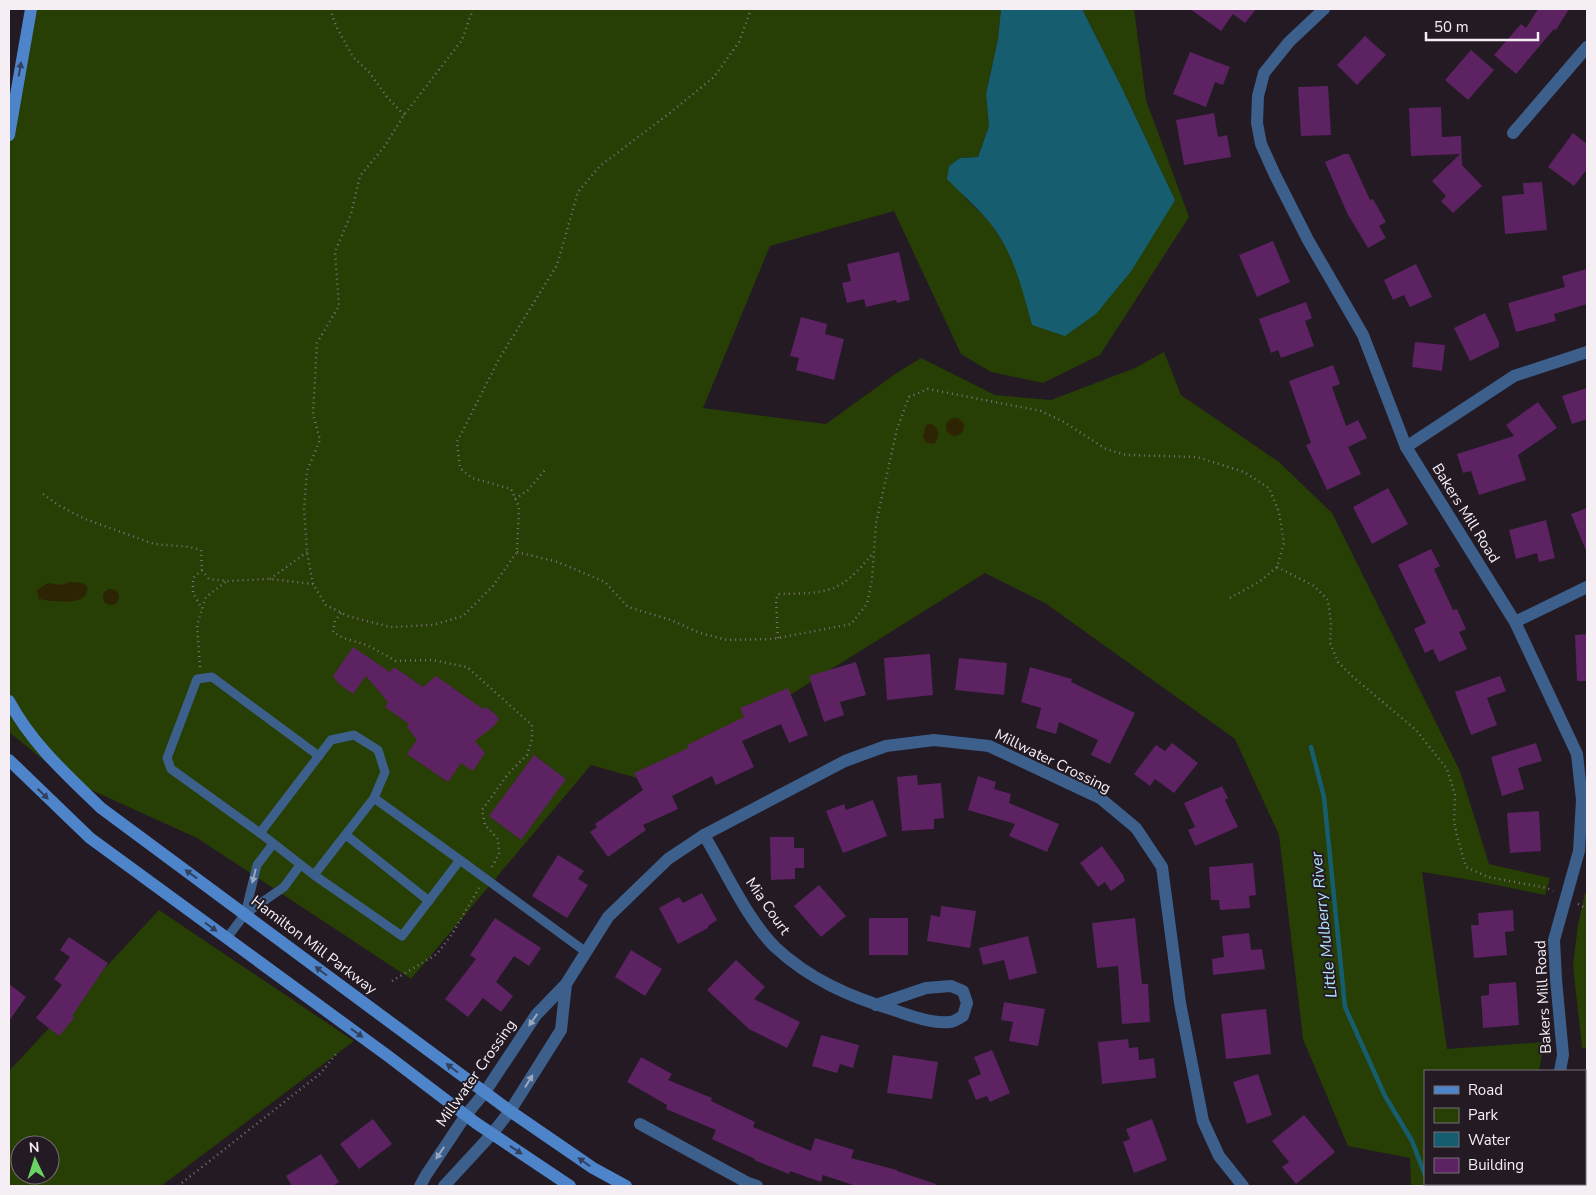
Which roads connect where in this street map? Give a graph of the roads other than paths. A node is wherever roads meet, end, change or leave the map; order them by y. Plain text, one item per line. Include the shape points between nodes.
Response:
1 (31, 9) edge
2 (1324, 9) edge
3 (1587, 46) edge
4 (1513, 132) dead end
5 (9, 135) edge
6 (1587, 352) edge
7 (1406, 447) junction
8 (1587, 587) edge
9 (1515, 622) junction
10 (9, 701) edge
11 (318, 756) junction
12 (9, 760) edge
13 (374, 798) junction
14 (1584, 800) edge
15 (260, 833) junction
16 (346, 835) junction
17 (704, 835) junction
18 (273, 844) junction
19 (460, 860) junction
20 (300, 865) junction
21 (314, 875) junction
22 (429, 901) junction
23 (245, 914) junction
24 (227, 938) junction
25 (586, 952) junction
26 (566, 984) junction
27 (876, 1005) junction
28 (1560, 1070) edge
29 (485, 1092) junction
30 (510, 1111) junction
31 (466, 1115) junction
32 (640, 1124) dead end
33 (492, 1134) junction
34 (420, 1186) edge
35 (444, 1186) edge
36 (570, 1186) edge
37 (626, 1186) edge
38 (757, 1186) edge
39 (1243, 1186) edge

5 -> 1 street
2 - 7 street, Bakers Mill Road via 1264,73 1256,123 1261,144 1308,240 1363,335
3 - 4 street
6 - 7 street via 1514,376
7 - 9 street, Bakers Mill Road
8 - 9 street
9 - 14 street, Bakers Mill Road via 1577,754
23 -> 10 street, Hamilton Mill Parkway via 101,808 47,756
11 - 13 lane via 331,740 354,735 378,750 385,772
11 - 15 lane
11 - 15 lane via 212,677 196,679 167,758 171,769
12 -> 24 street via 90,838
13 - 16 lane
13 - 19 lane
14 - 28 street, Bakers Mill Road via 1579,851 1554,940 1563,1055
15 - 18 lane
16 - 21 lane
16 - 22 lane
17 - 25 street, Millwater Crossing via 668,859 608,917
17 - 27 street, Mia Court via 751,916 774,946 802,970 834,988
17 - 39 street, Millwater Crossing via 845,762 886,746 934,740 989,746 1100,798 1136,828 1162,866 1180,1003 1203,1121 1219,1156
18 - 20 lane
18 -> 23 lane via 257,865
19 - 22 lane
19 - 25 lane
20 - 21 lane
20 - 23 lane via 284,887
21 - 22 lane via 402,936
23 - 24 lane
29 -> 23 street, Hamilton Mill Parkway
24 -> 31 street
25 - 26 street, Millwater Crossing
26 -> 29 street, Millwater Crossing via 536,1015
30 -> 26 street, Millwater Crossing via 561,1030
27 - 27 street, Mia Court via 932,1021 951,1022 963,1016 967,1003 963,991 951,986 926,988
29 - 30 street, Hamilton Mill Parkway
29 - 31 street, Millwater Crossing
30 - 33 street, Millwater Crossing
37 -> 30 street, Hamilton Mill Parkway via 593,1168
31 - 33 street
31 -> 34 street, Millwater Crossing
32 - 38 street
33 - 35 street, Millwater Crossing
33 -> 36 street

